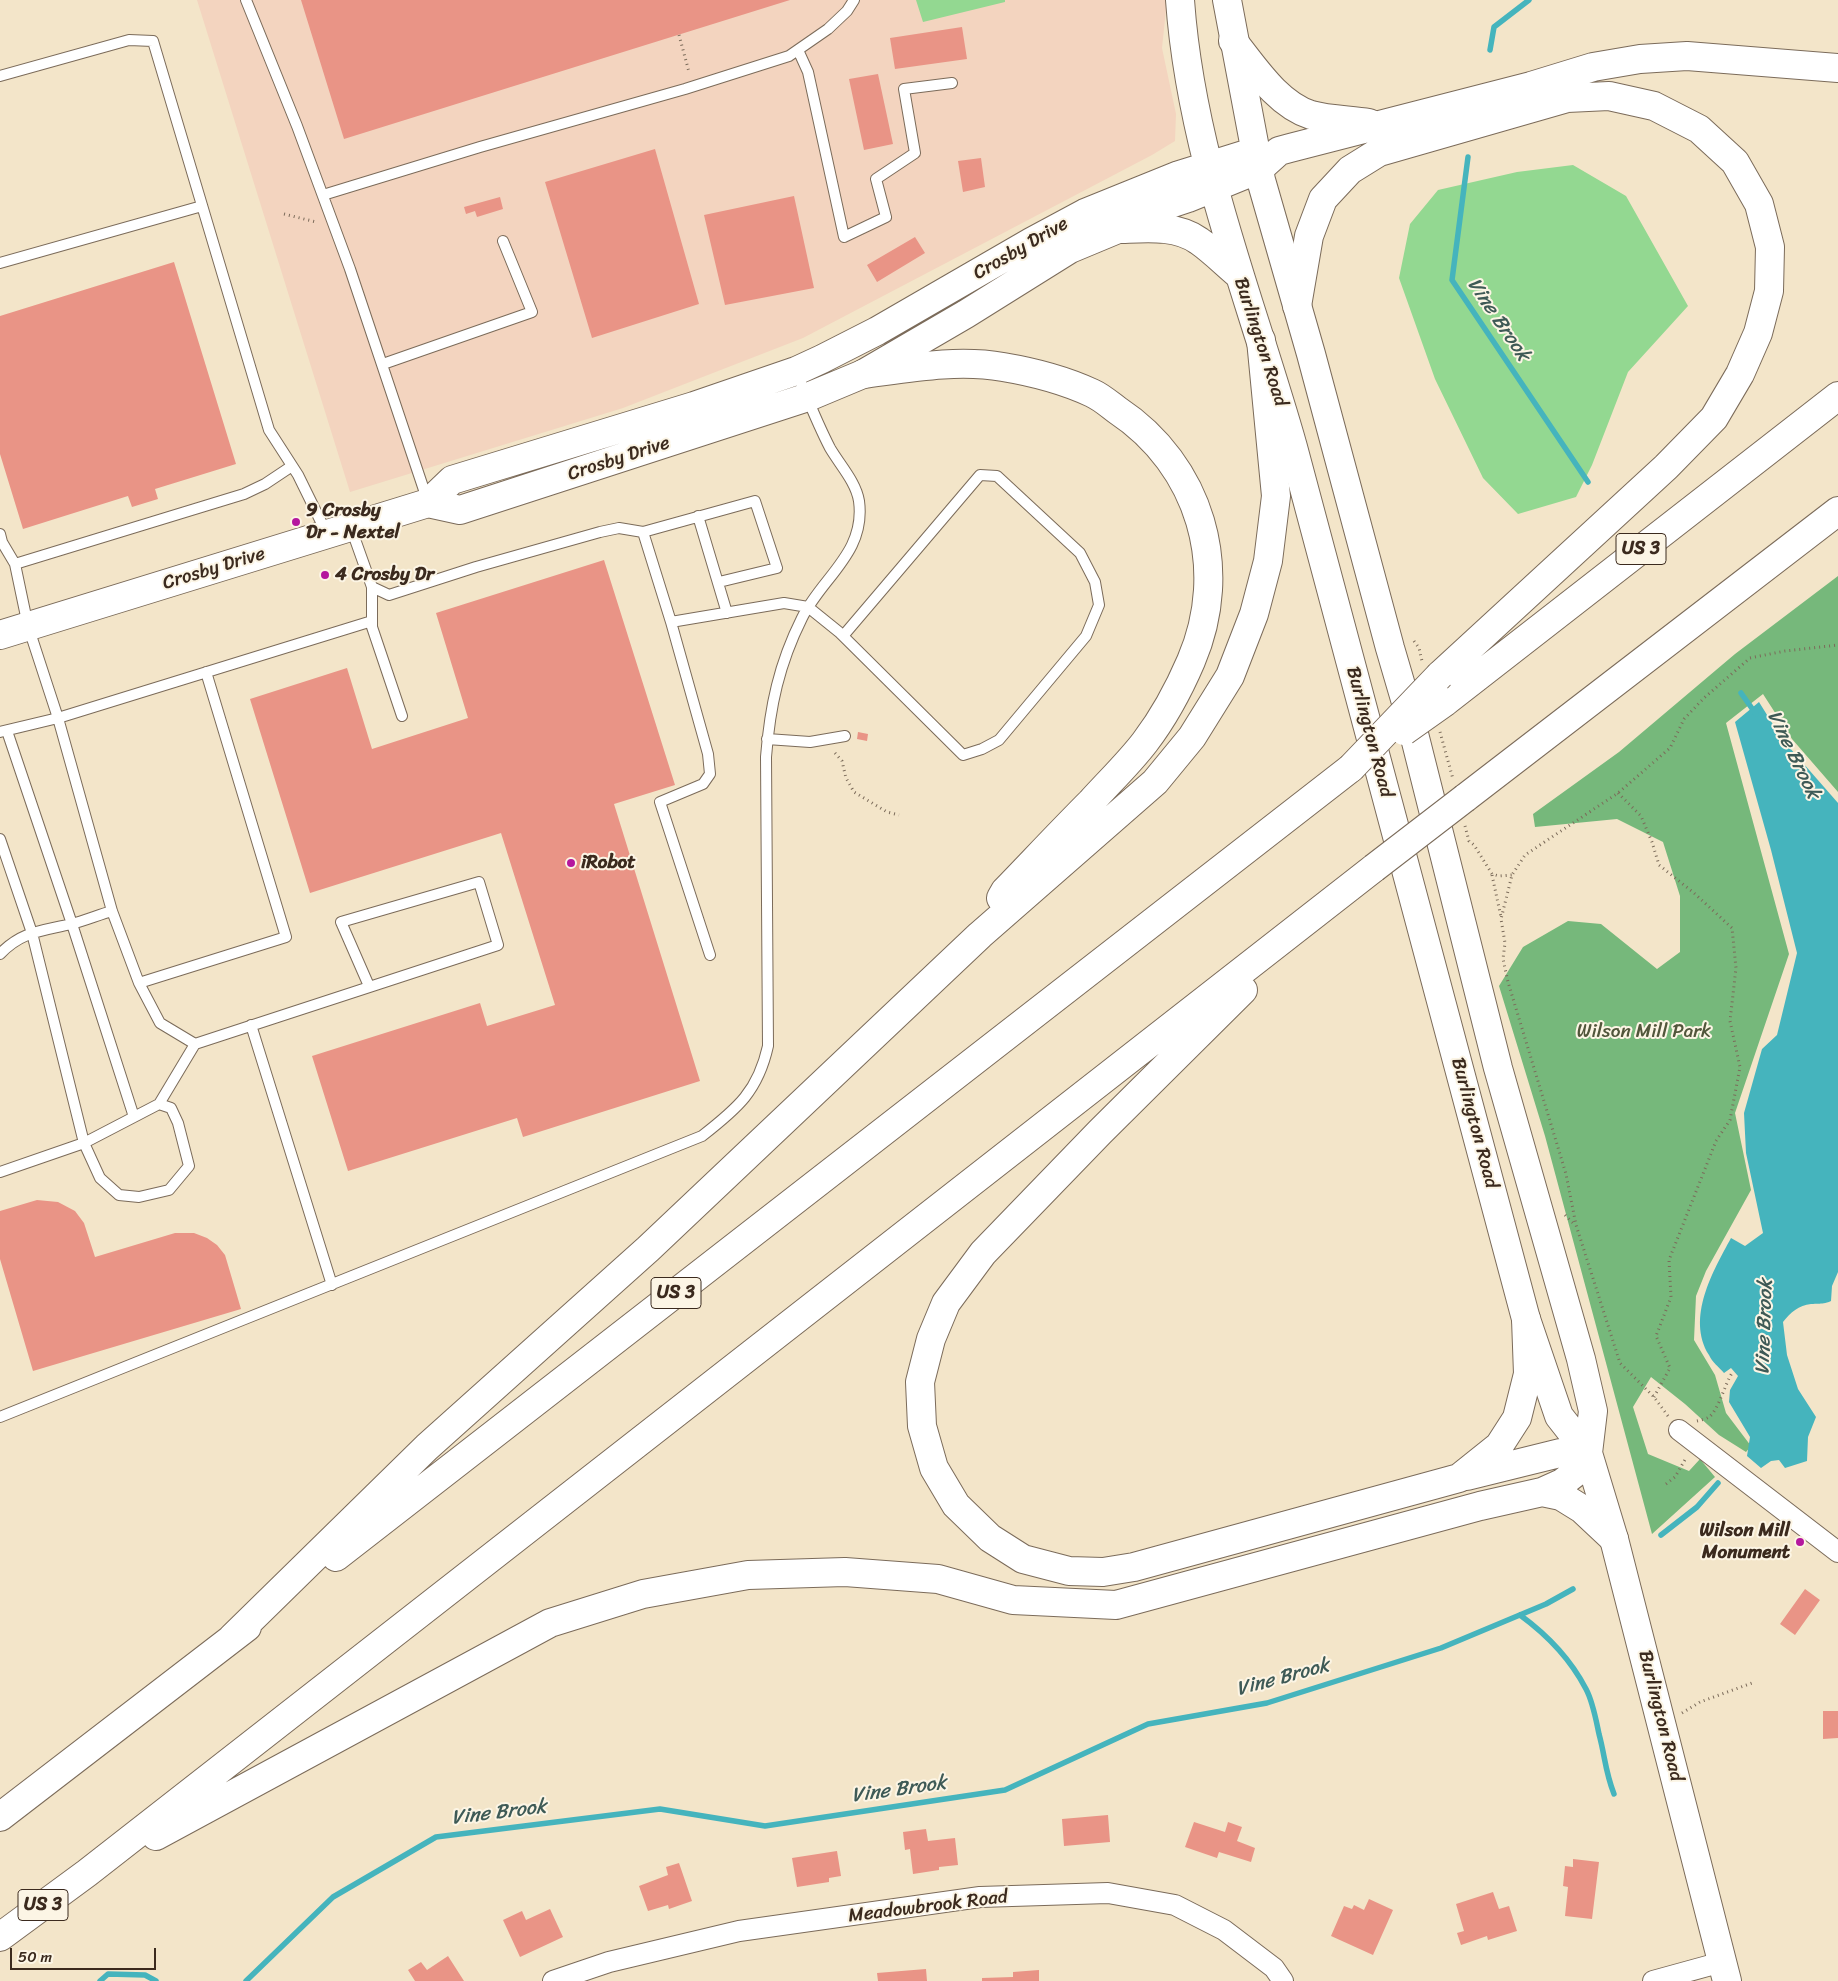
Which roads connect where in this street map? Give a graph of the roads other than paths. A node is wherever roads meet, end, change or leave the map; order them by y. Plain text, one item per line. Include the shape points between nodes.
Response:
1 (246, 0) edge
2 (854, 0) edge
3 (1180, 0) edge
4 (1227, 0) edge
5 (1233, 40) junction
6 (798, 50) junction
7 (1838, 68) edge
8 (0, 76) edge
9 (952, 83) dead end
10 (1383, 125) junction
11 (1265, 157) junction
12 (1210, 177) junction
13 (323, 195) junction
14 (202, 206) junction
15 (1118, 229) junction
16 (503, 241) dead end
17 (0, 264) edge
18 (1238, 274) junction
19 (1297, 306) junction
20 (1261, 340) junction
21 (383, 364) junction
22 (796, 370) junction
23 (863, 374) junction
24 (1838, 396) edge
25 (808, 397) junction
26 (292, 466) junction
27 (428, 503) junction
28 (1838, 511) edge
29 (698, 516) junction
30 (339, 531) junction
31 (643, 532) junction
32 (0, 534) edge
33 (15, 564) junction
34 (719, 582) junction
35 (372, 587) junction
36 (808, 607) junction
37 (727, 613) junction
38 (372, 622) junction
39 (671, 622) junction
40 (28, 626) junction
41 (0, 635) edge
42 (843, 636) junction
43 (206, 672) junction
44 (402, 716) dead end
45 (58, 718) junction
46 (4, 732) edge
47 (845, 736) dead end
48 (767, 739) junction
49 (1351, 768) junction
50 (0, 839) edge
51 (1332, 902) junction
52 (112, 911) junction
53 (72, 924) junction
54 (32, 933) junction
55 (980, 935) junction
56 (0, 954) edge
57 (710, 955) dead end
58 (139, 983) junction
59 (369, 986) junction
60 (251, 1025) junction
61 (196, 1044) junction
62 (159, 1104) junction
63 (134, 1117) junction
64 (84, 1143) junction
65 (0, 1172) edge
66 (332, 1285) junction
67 (1526, 1319) junction
68 (0, 1417) edge
69 (1693, 1441) road end
70 (1588, 1453) junction
71 (1459, 1478) junction
72 (1542, 1492) junction
73 (1614, 1539) junction
74 (1838, 1552) edge
75 (232, 1638) junction
76 (0, 1817) edge
77 (87, 1873) junction
78 (0, 1937) edge
79 (1724, 1971) edge
80 (553, 1981) edge
81 (1283, 1981) edge
82 (1653, 1981) edge

1 - 13 lane
2 - 6 lane via 828,29
3 - 12 main road, Burlington Road via 1182,33
4 - 5 main road, Burlington Road
5 - 10 main road via 1261,77 1290,104 1311,115
5 - 11 main road, Burlington Road
6 - 9 lane via 808,72 844,237 886,217 876,179 915,153 904,89
6 - 13 lane via 789,56 692,87
7 - 10 main road, Crosby Drive via 1687,56 1640,59 1593,67
8 - 14 lane via 129,40 152,41
10 - 11 main road, Crosby Drive
11 - 12 main road, Crosby Drive
11 - 19 main road, Burlington Road
12 - 15 main road, Crosby Drive
12 - 18 main road, Burlington Road
12 - 22 main road, Crosby Drive via 1085,213 877,331
13 - 21 lane
14 - 17 lane
14 - 26 lane via 269,430
15 - 18 main road via 1158,228 1187,234
15 - 23 main road, Crosby Drive via 1070,249
16 - 21 lane via 532,312
18 - 20 main road, Burlington Road
19 - 49 main road, bridge via 1310,236 1323,199 1350,170 1379,152 1567,98 1609,96 1654,106 1699,129 1735,162 1759,204 1770,247 1769,291 1758,334 1740,374 1714,418 1666,467 1440,675
19 - 70 main road, Burlington Road via 1410,715 1498,1068 1581,1359 1593,1412
20 - 55 main road via 1276,496 1268,561 1254,614 1230,676 1192,737 1155,782
20 - 67 main road, Burlington Road via 1298,466
21 - 27 lane
22 - 25 lane
22 - 27 main road, Crosby Drive via 694,406 452,480
23 - 25 main road, Crosby Drive
23 - 55 main road via 928,366 1001,366 1046,376 1094,394 1136,422 1164,450 1184,480 1199,513 1208,550 1209,584 1204,621 1192,658 1170,705 1145,743 1006,891
24 - 49 main road, US 3, bridge via 1442,715
25 - 27 main road, Crosby Drive via 460,510
25 - 36 lane via 830,448 853,484 859,500 859,517 851,549
26 - 30 lane
26 - 33 lane via 244,494
27 - 30 main road, Crosby Drive
28 - 51 main road, US 3, bridge
29 - 31 lane
29 - 34 lane
29 - 34 lane via 755,501 777,568
30 - 35 lane
30 - 40 main road, Crosby Drive
31 - 35 lane via 619,528 600,532 389,595
31 - 39 lane
32 - 33 lane
33 - 40 lane
34 - 37 lane
35 - 38 lane
36 - 37 lane via 784,603
36 - 42 lane
36 - 48 lane via 780,669
37 - 39 lane
38 - 43 lane
38 - 44 lane
39 - 57 lane via 708,754 710,774 703,784 660,802
40 - 41 main road, Crosby Drive
40 - 45 lane
42 - 42 lane via 980,475 997,476 1080,553 1095,582 1099,605 1086,636 999,740 982,750 963,755
43 - 45 lane
43 - 58 lane via 286,937
45 - 46 lane
45 - 52 lane
46 - 53 lane
47 - 48 lane via 810,742
48 - 66 lane via 768,1046 760,1075 752,1089 731,1114 702,1136
49 - 75 main road, US 3
50 - 54 lane
51 - 71 main road via 983,1253 946,1304 930,1339 920,1382 922,1426 934,1468 956,1505 990,1538 1023,1559 1068,1571 1103,1572 1134,1567
51 - 77 main road, US 3
52 - 53 lane
52 - 58 lane
53 - 54 lane
53 - 63 lane
54 - 56 lane via 12,941
54 - 64 lane
55 - 75 main road via 648,1249 427,1447
58 - 61 lane via 160,1023
59 - 59 lane via 498,944 479,882 341,922
59 - 60 lane
60 - 61 lane
60 - 66 lane
61 - 62 lane
62 - 63 lane
62 - 64 lane via 171,1108 189,1166 169,1190 139,1198 119,1195 100,1178
63 - 64 lane
64 - 65 lane
66 - 68 lane
67 - 70 main road, Burlington Road via 1559,1416
67 - 71 main road via 1528,1374 1517,1418 1499,1446
69 - 74 street
70 - 71 main road via 1560,1453
70 - 72 main road via 1575,1473
70 - 73 main road, Burlington Road
72 - 73 main road via 1561,1496 1582,1509
72 - 77 main road via 1116,1605 1013,1600 938,1579 845,1572 748,1574 643,1594 550,1623
73 - 79 main road, Burlington Road
75 - 76 main road, US 3
77 - 78 main road, US 3
79 - 82 street
80 - 81 street, Meadowbrook Road via 609,1962 738,1931 980,1897 1108,1893 1175,1905 1224,1930 1274,1968

